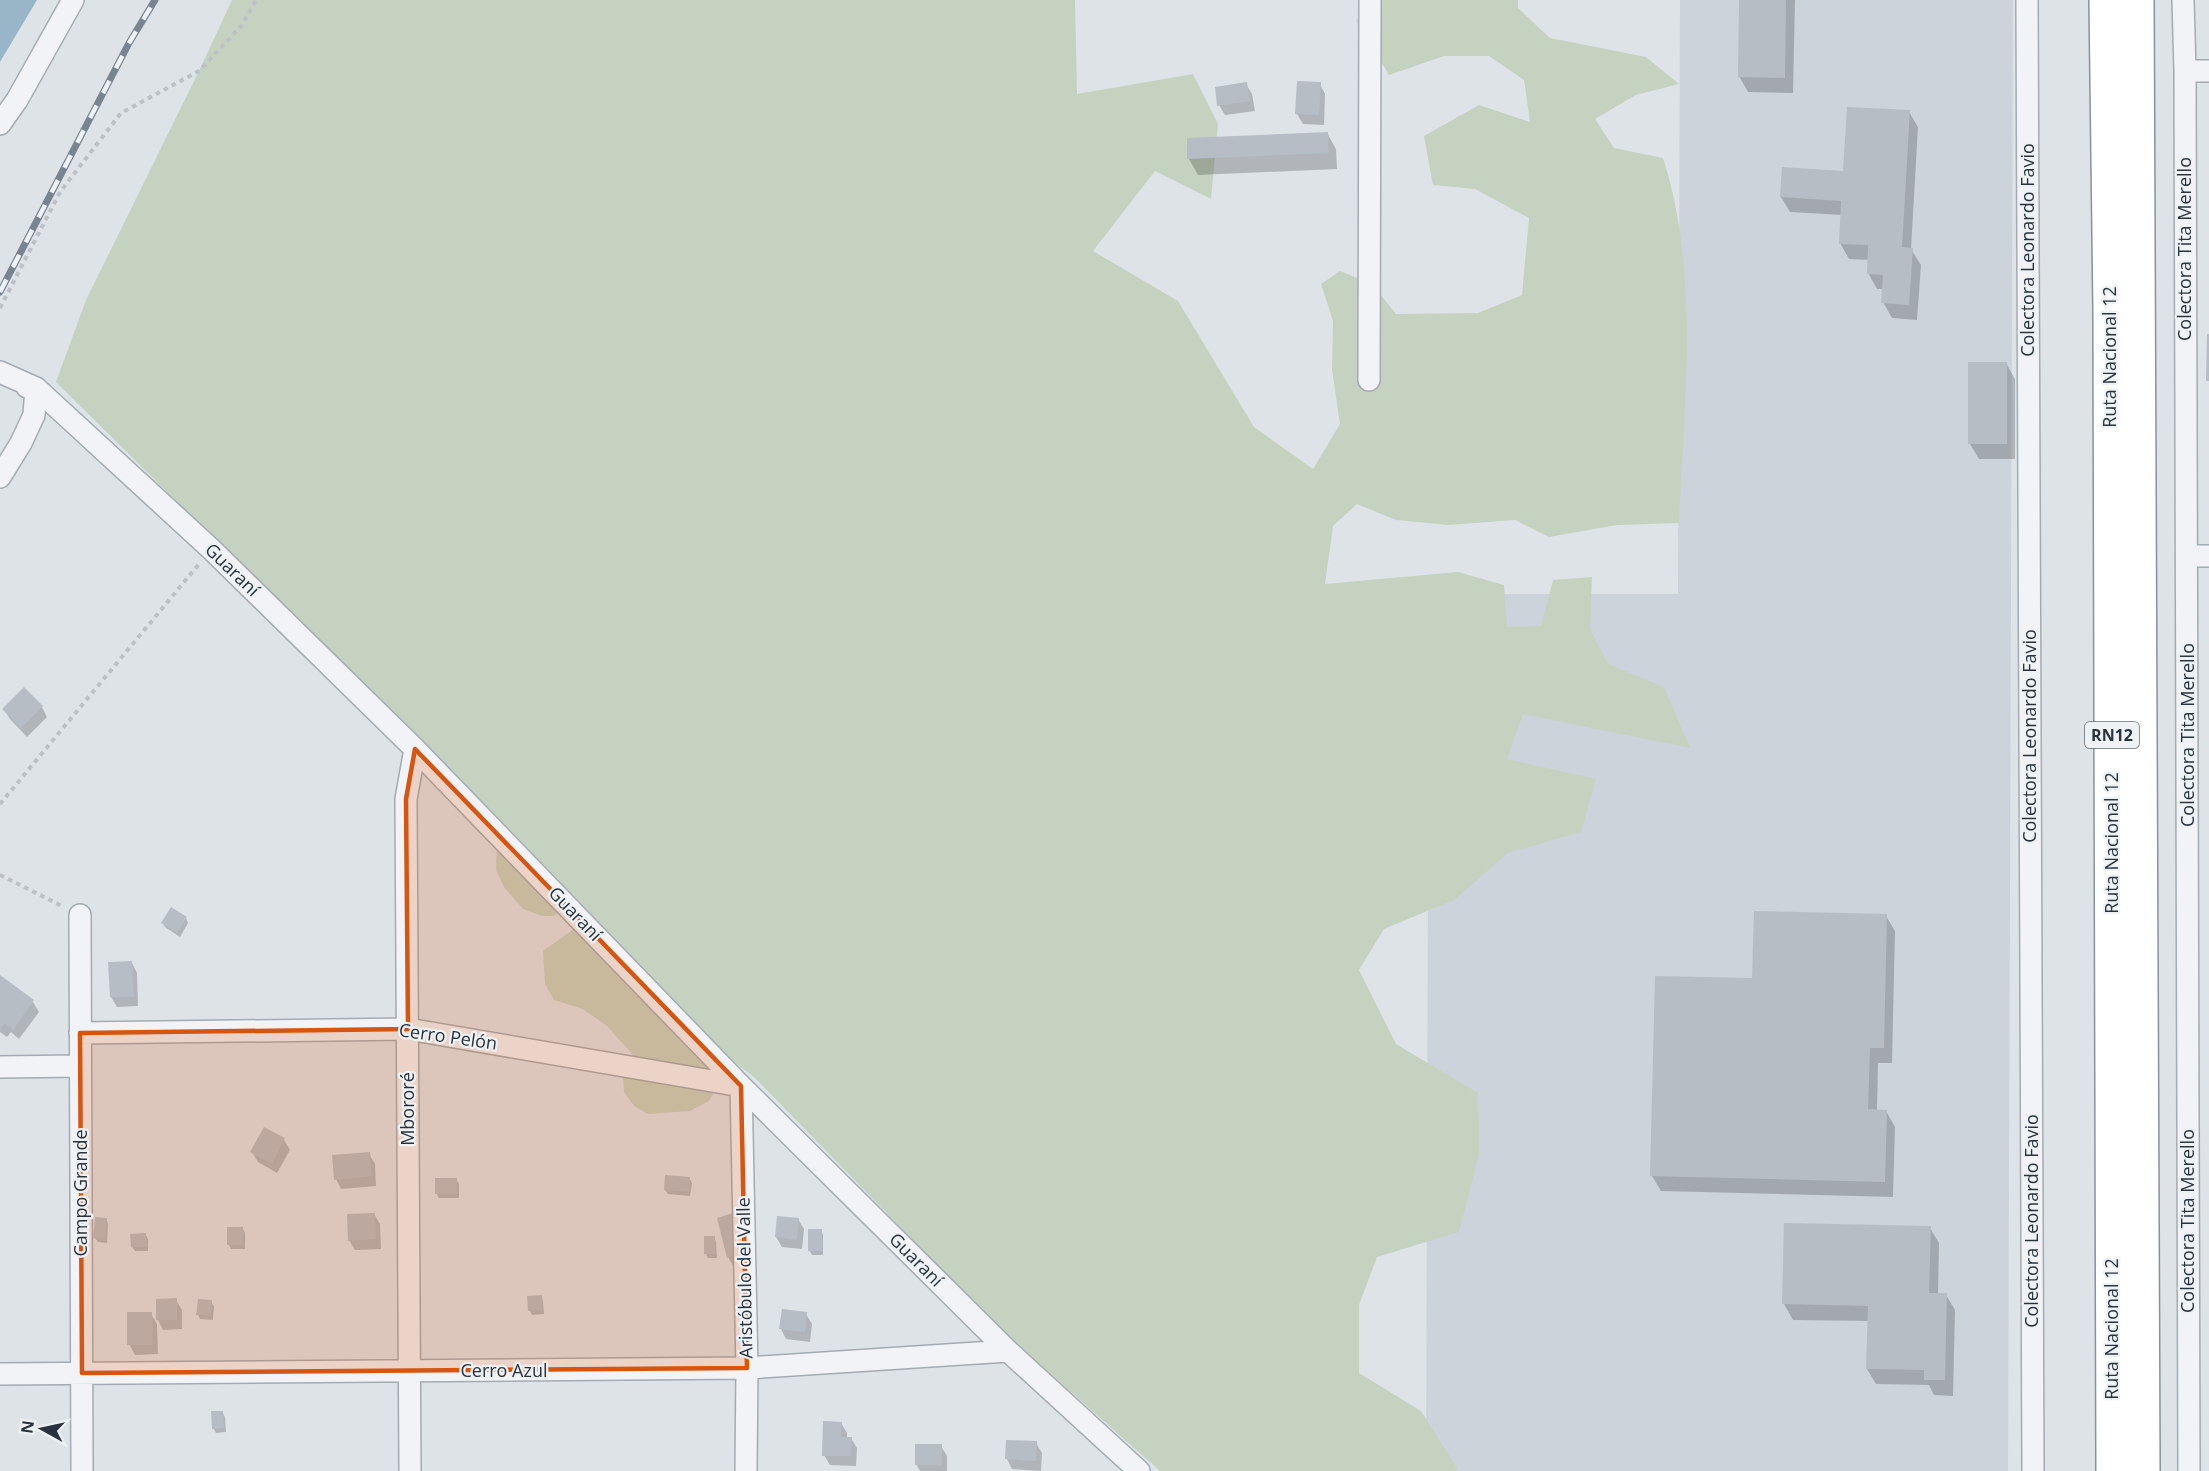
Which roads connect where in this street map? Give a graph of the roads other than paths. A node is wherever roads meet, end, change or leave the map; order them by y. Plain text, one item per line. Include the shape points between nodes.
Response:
1 (73, 0) edge
2 (1370, 0) edge
3 (2027, 0) edge
4 (2106, 0) edge
5 (2137, 0) edge
6 (2183, 0) edge
7 (2185, 71) junction
8 (2209, 71) edge
9 (0, 124) edge
10 (0, 372) edge
11 (1369, 380) dead end
12 (0, 386) edge
13 (36, 388) junction
14 (0, 477) edge
15 (2187, 556) junction
16 (2209, 556) edge
17 (415, 749) junction
18 (80, 915) road end
19 (408, 1029) junction
20 (80, 1034) junction
21 (2199, 1035) edge
22 (0, 1066) edge
23 (80, 1066) junction
24 (741, 1086) junction
25 (1008, 1351) junction
26 (747, 1368) junction
27 (408, 1372) junction
28 (82, 1373) junction
29 (0, 1374) edge
30 (82, 1471) edge
31 (410, 1471) edge
32 (746, 1471) edge
33 (1139, 1471) edge
34 (2033, 1471) edge
35 (2113, 1471) edge
36 (2143, 1471) edge
37 (2188, 1471) edge

1 - 9 street
2 - 11 street
3 - 34 street, Colectora Leonardo Favio
4 - 35 highway, Ruta Nacional 12 / RN12
5 - 36 highway, Ruta Nacional 12 / RN12
6 - 7 street, Colectora Tita Merello
7 - 8 street
7 - 15 street, Colectora Tita Merello
10 - 13 street, Guaraní
12 - 13 street
13 - 14 street via 34,415
13 - 17 street, Guaraní via 211,549
15 - 16 street
15 - 21 street, Colectora Tita Merello
17 - 19 street, Mbororé via 406,799
17 - 24 street, Guaraní
18 - 20 street, Campo Grande
19 - 20 street, Cerro Pelón
19 - 24 street, Cerro Pelón
19 - 27 street, Mbororé
20 - 23 street, Campo Grande
21 - 37 street, Colectora Tita Merello
22 - 23 street
23 - 28 street, Campo Grande
24 - 25 street, Guaraní
24 - 26 street, Aristóbulo del Valle
25 - 26 street, Cerro Azul
25 - 33 street, Guaraní
26 - 27 street, Cerro Azul
26 - 32 street, Aristóbulo del Valle
27 - 28 street, Cerro Azul
27 - 31 street, Mbororé
28 - 29 street, Cerro Azul
28 - 30 street, Campo Grande

